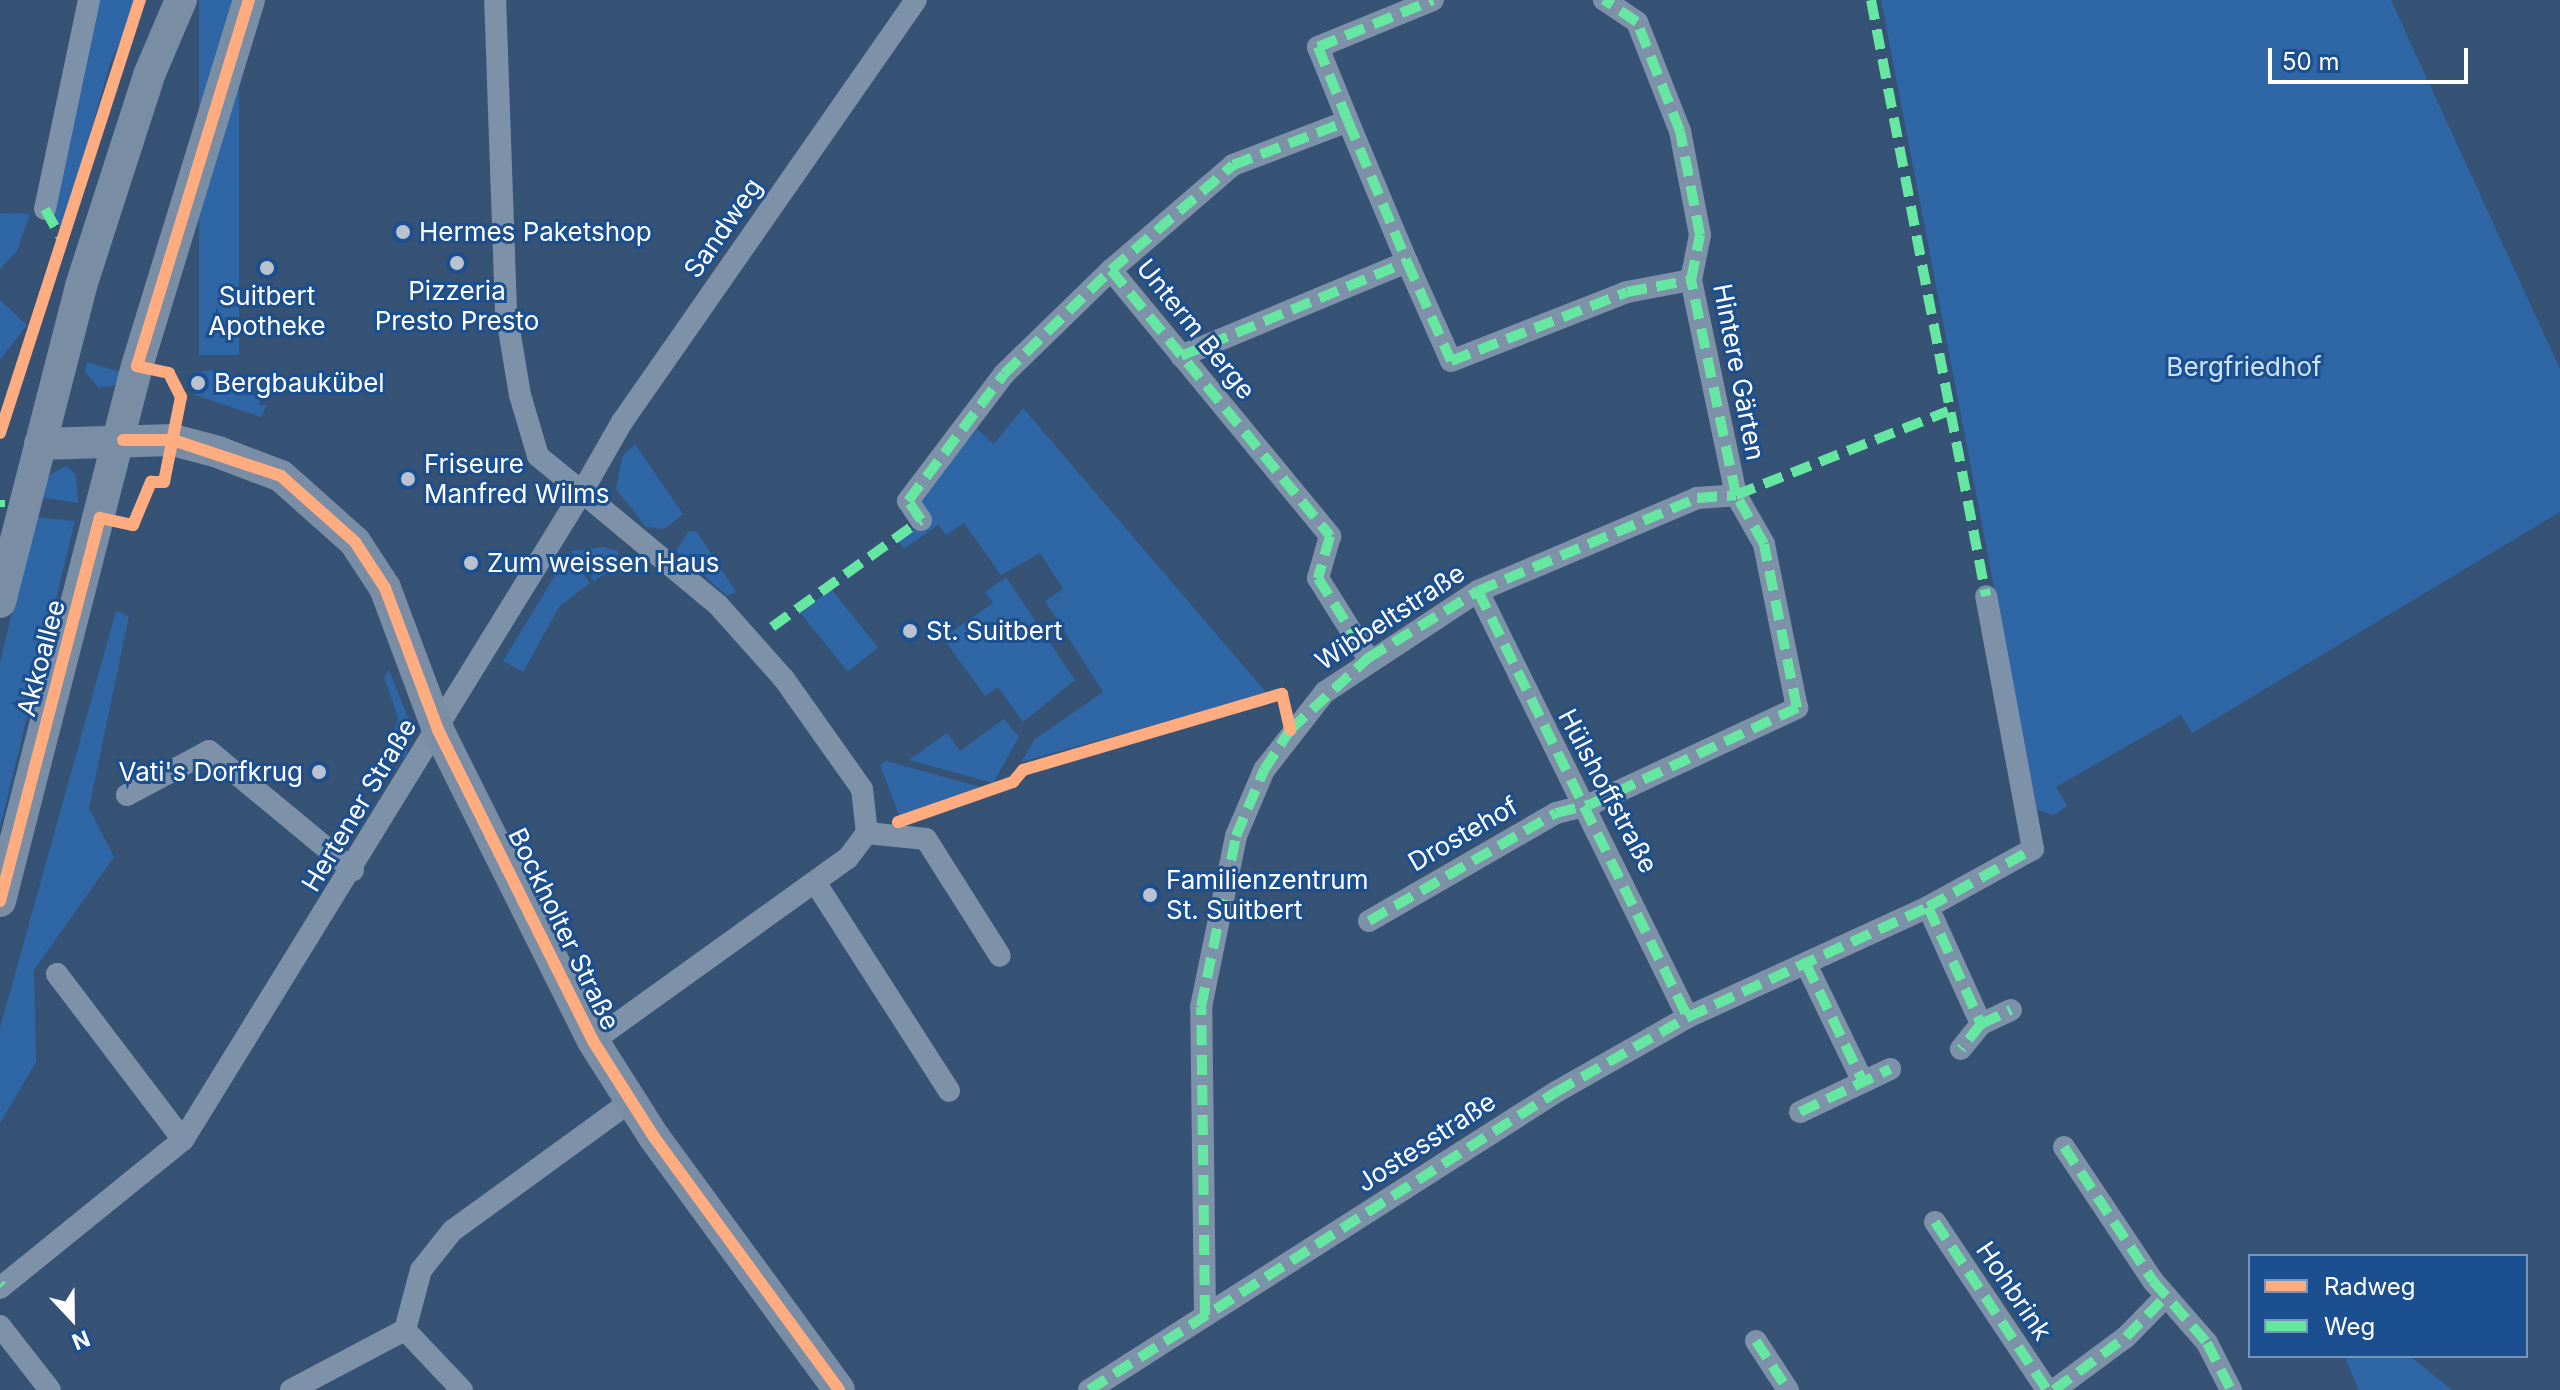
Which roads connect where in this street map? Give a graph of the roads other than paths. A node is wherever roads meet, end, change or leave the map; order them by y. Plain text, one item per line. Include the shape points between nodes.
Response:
1 (89, 0) edge
2 (181, 0) edge
3 (249, 0) edge
4 (495, 0) edge
5 (916, 0) edge
6 (1433, 0) edge
7 (1604, 0) edge
8 (1348, 121) junction
9 (45, 209) dead end
10 (1407, 262) junction
11 (1111, 270) junction
12 (1691, 280) junction
13 (1181, 356) junction
14 (123, 440) junction
15 (40, 444) junction
16 (582, 492) junction
17 (1736, 495) junction
18 (921, 520) dead end
19 (1478, 591) junction
20 (1986, 596) dead end
21 (0, 602) edge
22 (1368, 658) junction
23 (438, 730) junction
24 (127, 795) dead end
25 (1589, 805) junction
26 (867, 833) junction
27 (353, 870) junction
28 (815, 882) junction
29 (0, 901) edge
30 (1928, 907) junction
31 (1369, 921) dead end
32 (1000, 956) dead end
33 (1806, 964) junction
34 (57, 974) dead end
35 (2011, 1010) dead end
36 (1688, 1017) junction
37 (1981, 1024) junction
38 (593, 1041) junction
39 (1961, 1049) dead end
40 (1890, 1069) dead end
41 (1863, 1082) junction
42 (949, 1091) dead end
43 (631, 1101) junction
44 (1800, 1112) dead end
45 (183, 1140) junction
46 (2064, 1147) dead end
47 (1935, 1222) dead end
48 (0, 1288) edge
49 (2166, 1296) junction
50 (1205, 1315) junction
51 (0, 1326) edge
52 (405, 1330) junction
53 (1756, 1341) dead end
54 (50, 1390) edge
55 (291, 1390) edge
56 (462, 1390) edge
57 (839, 1390) edge
58 (1089, 1390) edge
59 (1788, 1390) edge
60 (2047, 1390) edge
61 (2054, 1390) edge
62 (2231, 1390) edge

1 - 9 street
2 - 15 main road, Akkoallee via 149,75
3 - 14 main road, Akkoallee via 137,366
4 - 16 street via 506,311 520,395 538,456
5 - 16 street, Sandweg via 622,422
6 - 8 street via 1318,47
7 - 12 street, Hintere Gärten via 1637,22 1680,131 1700,235
8 - 10 street
8 - 11 street via 1233,165
10 - 12 street via 1451,361 1627,292
10 - 13 street
11 - 13 street, Unterm Berge
11 - 18 street, Unterm Berge via 1004,374 908,501
12 - 17 street, Hintere Gärten
13 - 22 street, Unterm Berge via 1330,536 1318,578
14 - 15 main road
14 - 23 main road, Bockholter Straße via 173,440 281,476 355,542 379,578
14 - 29 main road, Akkoallee
15 - 21 main road, Akkoallee
16 - 23 street, Hertener Straße via 483,659 459,682
16 - 26 street via 718,605 784,679 862,789
17 - 19 street, Wibbeltstraße via 1697,498
17 - 25 street, Hintere Gärten via 1764,544 1797,708
19 - 22 street, Wibbeltstraße
19 - 25 street, Hülshoffstraße via 1565,776
20 - 30 street, Jostesstraße via 2033,849
22 - 50 street, Wibbeltstraße via 1290,730 1264,770 1236,836 1201,1007
23 - 27 street, Hertener Straße
23 - 38 main road, Bockholter Straße
24 - 27 street via 209,751
25 - 31 street, Drostehof via 1556,813
25 - 36 street, Hülshoffstraße
26 - 28 street
26 - 32 street via 926,839
27 - 45 street, Hertener Straße
28 - 38 street
28 - 42 street
30 - 33 street, Jostesstraße
30 - 37 street
33 - 36 street, Jostesstraße
33 - 41 street
34 - 45 street
35 - 37 street
36 - 50 street, Jostesstraße via 1556,1092
37 - 39 street
38 - 43 main road, Bockholter Straße
40 - 41 street
41 - 44 street
43 - 52 street via 452,1231 421,1270
43 - 57 main road, Bockholter Straße
45 - 48 street, Hertener Straße
46 - 49 street
47 - 60 street, Hohbrink
49 - 61 street via 2126,1337
49 - 62 street via 2207,1343
50 - 58 street, Jostesstraße
51 - 54 street
52 - 55 street
52 - 56 street
53 - 59 street

